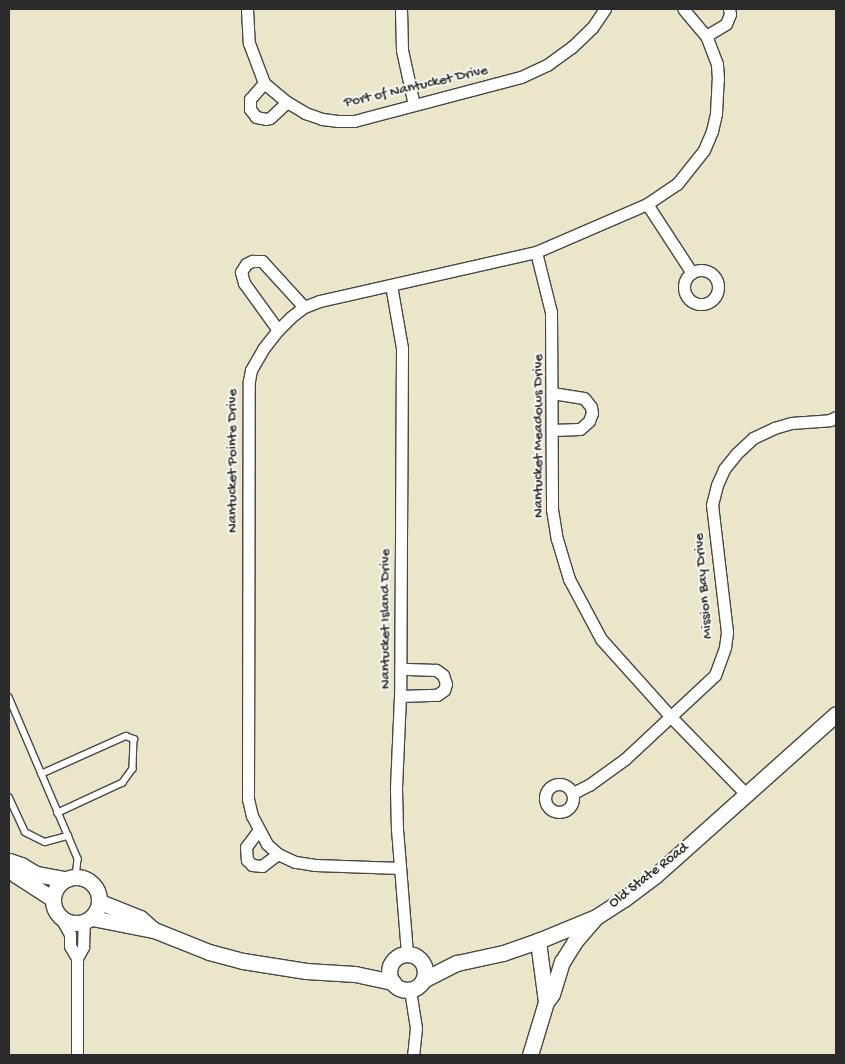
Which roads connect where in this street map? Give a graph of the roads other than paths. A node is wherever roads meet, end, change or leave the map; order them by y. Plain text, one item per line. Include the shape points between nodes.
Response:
1 (247, 9) edge
2 (401, 9) edge
3 (605, 9) edge
4 (729, 9) edge
5 (690, 11) edge
6 (706, 36) junction
7 (264, 83) junction
8 (287, 102) junction
9 (414, 105) junction
10 (647, 204) junction
11 (536, 252) junction
12 (692, 273) dead end
13 (391, 285) junction
14 (304, 307) junction
15 (278, 330) junction
16 (552, 393) junction
17 (836, 417) edge
18 (552, 430) junction
19 (400, 669) junction
20 (400, 696) junction
21 (9, 697) edge
22 (836, 714) edge
23 (672, 718) junction
24 (40, 774) junction
25 (573, 793) dead end
26 (746, 794) junction
27 (9, 797) edge
28 (58, 813) junction
29 (258, 831) junction
30 (68, 836) junction
31 (278, 854) junction
32 (400, 868) junction
33 (70, 878) junction
34 (53, 899) junction
35 (100, 902) junction
36 (596, 917) junction
37 (61, 918) junction
38 (88, 920) junction
39 (154, 930) junction
40 (538, 941) junction
41 (407, 954) junction
42 (77, 958) junction
43 (421, 960) junction
44 (392, 962) junction
45 (457, 963) junction
46 (354, 974) junction
47 (423, 980) junction
48 (393, 982) junction
49 (410, 990) junction
50 (546, 1002) junction
51 (77, 1055) edge
52 (414, 1055) edge
53 (530, 1055) edge

1 - 7 street, Port of Nantucket Drive via 249,43
2 - 9 street via 402,50
3 - 9 street, Port of Nantucket Drive via 572,48 547,65 521,77
4 - 6 street via 726,24
5 - 6 street, Nantucket Pointe Drive
6 - 10 street, Nantucket Pointe Drive via 718,79 712,130 704,150 677,184
7 - 8 street, Port of Nantucket Drive
7 - 8 street via 250,99 250,109 256,117 270,118
8 - 9 street, Port of Nantucket Drive via 305,114 338,121 354,121
10 - 11 street, Nantucket Pointe Drive
10 - 12 street
11 - 13 street, Nantucket Pointe Drive
11 - 16 street, Nantucket Meadows Drive via 551,312
13 - 14 street, Nantucket Pointe Drive
13 - 19 street, Nantucket Island Drive via 402,348
14 - 15 street, Nantucket Pointe Drive
14 - 15 street via 266,264 257,260 246,264 241,272 244,283
15 - 29 street, Nantucket Pointe Drive via 256,360 248,381 248,800
16 - 18 street, Nantucket Meadows Drive
16 - 18 street via 584,398 592,413 580,429
17 - 23 street, Mission Bay Drive via 774,428 753,438 724,469 712,505 727,632 725,647 715,675
18 - 23 street, Nantucket Meadows Drive via 552,509 556,538 569,579 601,639
19 - 20 street, Nantucket Island Drive
19 - 20 street via 436,670 444,675 446,684 437,695
20 - 32 street, Nantucket Island Drive via 396,789
21 - 24 lane
22 - 26 street, Old State Road
23 - 25 street, Mission Bay Drive via 602,777
23 - 26 street, Nantucket Meadows Drive
24 - 28 lane
24 - 28 lane via 126,736 134,739 133,769 123,783
26 - 36 street, Old State Road via 656,875
27 - 30 lane via 25,832 46,842
28 - 30 lane
29 - 31 street, Nantucket Pointe Drive
29 - 31 street via 246,847 245,856 249,862 262,866
30 - 33 lane via 78,859
31 - 32 street, Nantucket Pointe Drive via 295,862 315,865
32 - 41 street, Nantucket Island Drive
33 - 34 street via 58,885
33 - 34 street via 36,874 9,861 16,875
33 - 35 street via 89,880 96,886
34 - 37 street via 56,913
35 - 38 street via 98,910
35 - 39 street via 140,918
36 - 40 street, Old State Road
36 - 50 street via 562,962 552,994
37 - 38 street via 74,924
37 - 42 street
38 - 39 street
38 - 42 street via 83,947
39 - 46 street via 209,952 243,961 306,972
40 - 45 street, Old State Road
40 - 50 street
41 - 43 street
41 - 44 street
42 - 51 street
43 - 45 street
43 - 47 street via 425,970
44 - 46 street
44 - 48 street
45 - 47 street
46 - 48 street
47 - 49 street
48 - 49 street via 398,988
49 - 52 street via 416,1028
50 - 53 street

